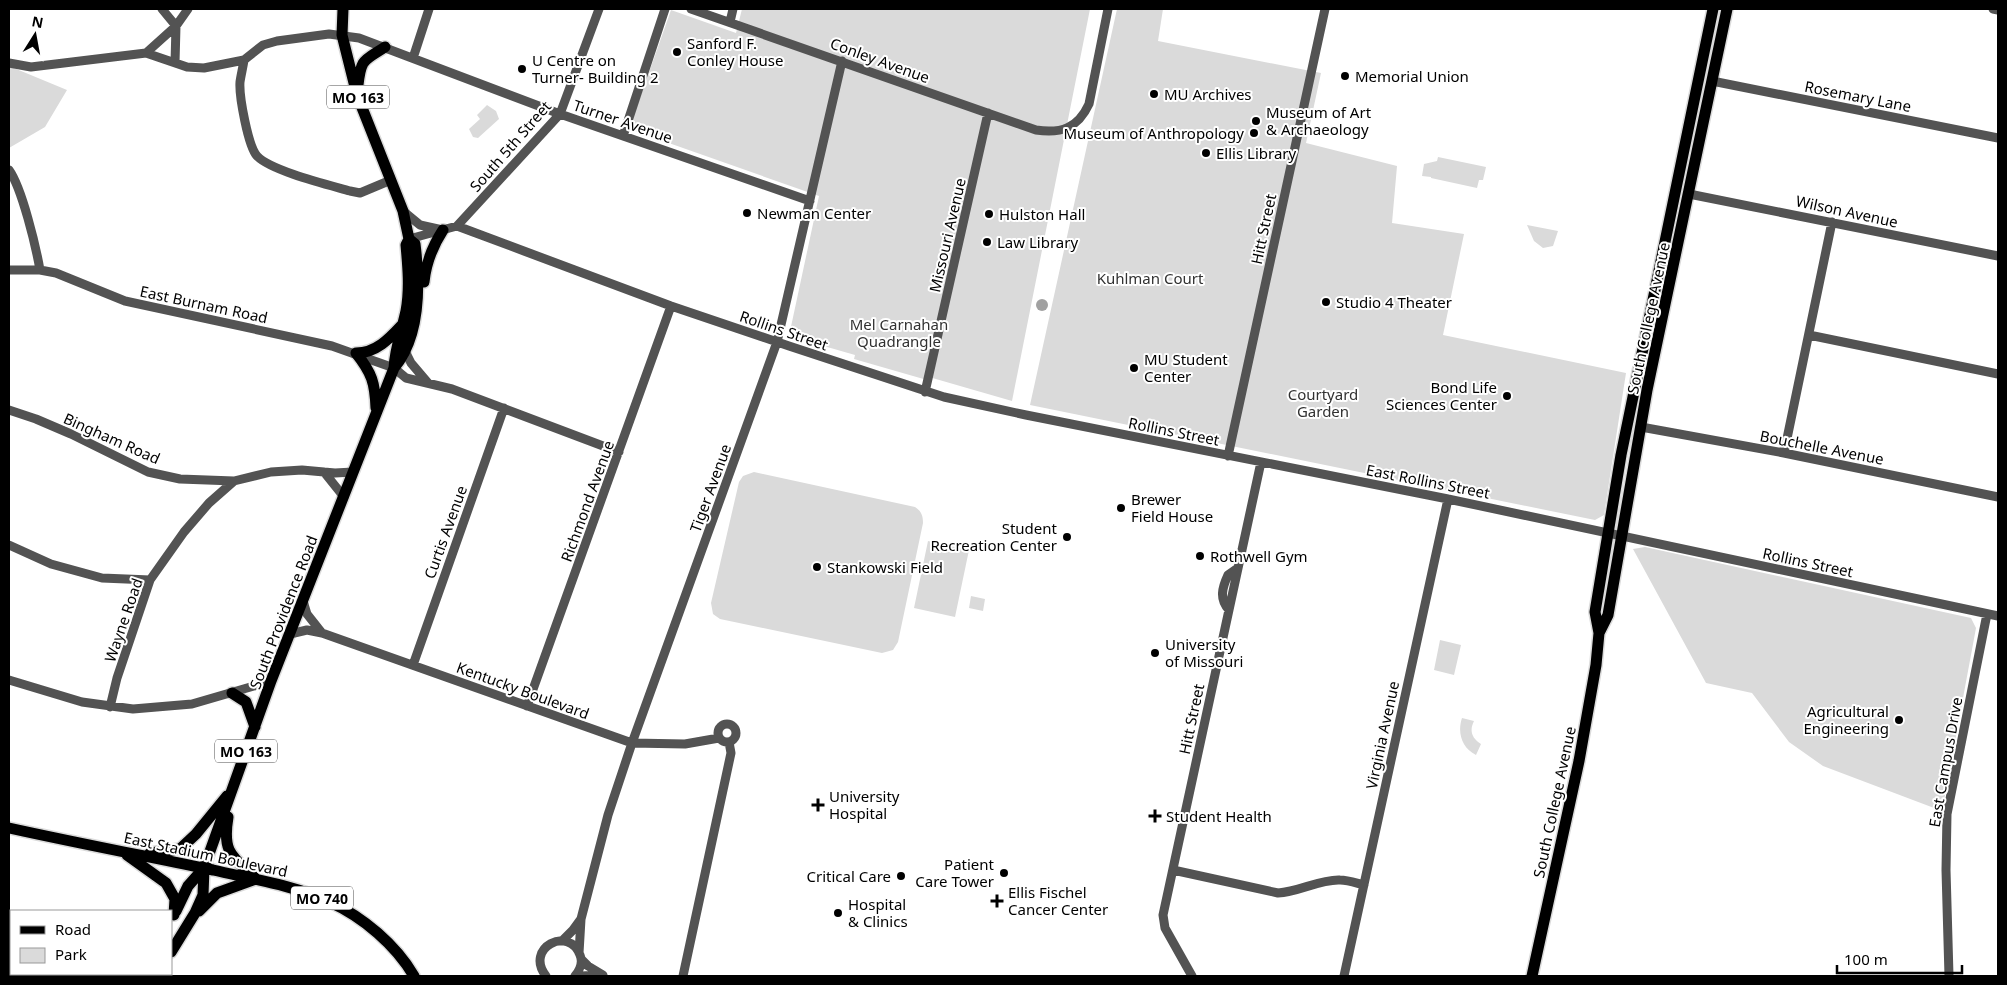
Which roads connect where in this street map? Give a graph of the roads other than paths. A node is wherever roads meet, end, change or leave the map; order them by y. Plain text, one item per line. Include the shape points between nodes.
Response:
1 (162, 9) edge
2 (188, 9) edge
3 (343, 9) edge
4 (429, 9) edge
5 (599, 9) edge
6 (666, 9) edge
7 (691, 9) edge
8 (733, 9) edge
9 (1108, 9) edge
10 (1325, 9) edge
11 (1713, 9) edge
12 (1727, 9) edge
13 (1994, 9) edge
14 (1998, 10) edge
15 (730, 22) junction
16 (176, 26) junction
17 (342, 34) junction
18 (385, 47) junction
19 (146, 53) junction
20 (413, 58) junction
21 (244, 60) junction
22 (842, 61) junction
23 (9, 63) edge
24 (175, 63) junction
25 (1712, 81) junction
26 (357, 94) junction
27 (988, 113) junction
28 (560, 114) junction
29 (623, 136) junction
30 (1998, 138) edge
31 (9, 170) edge
32 (391, 180) junction
33 (1689, 194) junction
34 (810, 200) junction
35 (403, 211) junction
36 (1832, 222) junction
37 (457, 226) junction
38 (444, 230) junction
39 (409, 239) junction
40 (1998, 256) edge
41 (9, 270) edge
42 (40, 270) junction
43 (671, 306) junction
44 (408, 323) junction
45 (1809, 335) junction
46 (777, 342) junction
47 (405, 351) junction
48 (356, 353) junction
49 (394, 368) junction
50 (1998, 374) edge
51 (428, 383) junction
52 (925, 392) junction
53 (504, 408) junction
54 (9, 410) edge
55 (377, 412) junction
56 (1641, 427) junction
57 (619, 452) junction
58 (1784, 453) junction
59 (1228, 456) junction
60 (1261, 462) junction
61 (324, 472) junction
62 (353, 472) junction
63 (234, 481) junction
64 (344, 497) junction
65 (1998, 497) edge
66 (1448, 499) junction
67 (1608, 533) junction
68 (1623, 536) junction
69 (9, 545) edge
70 (150, 580) junction
71 (303, 601) junction
72 (1988, 614) junction
73 (1998, 616) edge
74 (1599, 633) junction
75 (290, 634) junction
76 (322, 634) junction
77 (413, 665) junction
78 (9, 680) edge
79 (271, 681) junction
80 (232, 692) junction
81 (527, 706) junction
82 (110, 707) junction
83 (255, 727) junction
84 (719, 738) junction
85 (729, 742) junction
86 (632, 743) junction
87 (232, 791) junction
88 (9, 828) edge
89 (122, 852) junction
90 (204, 868) junction
91 (1173, 870) junction
92 (256, 879) junction
93 (1364, 885) junction
94 (173, 918) edge
95 (582, 918) junction
96 (190, 922) junction
97 (562, 941) junction
98 (172, 950) edge
99 (580, 956) junction
100 (414, 976) edge
101 (546, 976) edge
102 (575, 976) edge
103 (581, 976) edge
104 (605, 976) edge
105 (683, 976) edge
106 (1192, 976) edge
107 (1344, 976) edge
108 (1532, 976) edge
109 (1949, 976) edge

1 - 16 street
2 - 16 street
3 - 17 main road, South Providence Road / MO 163
4 - 20 street
5 - 28 street, South 5th Street
6 - 29 street
7 - 15 street, Conley Avenue
8 - 15 street
9 - 27 street, Conley Avenue via 1089,104 1073,126 1060,131 1036,130
10 - 59 street, Hitt Street
11 - 67 main road, South College Avenue
12 - 25 main road, South College Avenue
13 - 14 street
15 - 22 street, Conley Avenue
16 - 19 street
16 - 24 street
17 - 18 street, Turner Avenue
17 - 21 street, Turner Avenue via 276,41 263,45
17 - 26 main road, South Providence Road / MO 163
18 - 20 street, Turner Avenue
18 - 26 main road via 366,58 359,72
19 - 23 street via 31,67
19 - 24 street
20 - 28 street, Turner Avenue
21 - 24 street via 204,68
21 - 32 street via 240,91 250,143 258,157 291,172 360,193
22 - 27 street, Conley Avenue
22 - 34 street, Tiger Avenue
25 - 30 street, Rosemary Lane
25 - 33 main road, South College Avenue
26 - 32 main road, South Providence Road / MO 163
27 - 52 street, Missouri Avenue
28 - 29 street, Turner Avenue
28 - 37 street, South 5th Street
29 - 34 street, Turner Avenue
31 - 42 street via 18,187
32 - 35 main road, South Providence Road / MO 163
33 - 36 street, Wilson Avenue
33 - 56 main road, South College Avenue
34 - 46 street, Tiger Avenue
35 - 38 street via 420,225
35 - 39 main road, South Providence Road / MO 163
36 - 40 street, Wilson Avenue
36 - 45 street
37 - 38 street
37 - 43 street, Rollins Street
38 - 39 street
38 - 44 main road via 426,264 422,311
39 - 44 main road, South Providence Road / MO 163 via 406,245
41 - 42 street, East Burnam Road
42 - 48 street, East Burnam Road via 56,273 125,301
43 - 46 street, Rollins Street
43 - 57 street, Richmond Avenue
44 - 47 main road, South Providence Road / MO 163
44 - 48 main road via 378,347
44 - 49 main road, South Providence Road / MO 163 via 394,354
45 - 50 street
45 - 58 street
46 - 52 street, Rollins Street
46 - 86 street, Tiger Avenue
47 - 49 main road, South Providence Road / MO 163
47 - 51 street
48 - 49 street, East Burnam Road
48 - 55 main road via 372,376
49 - 51 street, East Burnam Road via 406,378
49 - 55 main road, South Providence Road / MO 163
51 - 53 street, East Burnam Road
52 - 59 street, Rollins Street
53 - 57 street, East Burnam Road
53 - 77 street, Curtis Avenue
54 - 63 street, Bingham Road via 72,434 148,472 180,479
55 - 62 main road, South Providence Road / MO 163
56 - 58 street, Bouchelle Avenue
56 - 68 main road, South College Avenue
57 - 81 street, Richmond Avenue
58 - 65 street, Bouchelle Avenue
59 - 60 street, East Rollins Street
60 - 66 street, East Rollins Street
60 - 91 street, Hitt Street
61 - 62 street, Bingham Road
61 - 63 street, Bingham Road via 271,472
61 - 64 street
62 - 64 main road, South Providence Road / MO 163
63 - 70 street, Wayne Road via 184,532
64 - 71 main road, South Providence Road / MO 163
66 - 67 street, East Rollins Street
66 - 93 street, Virginia Avenue
67 - 68 street, East Rollins Street
67 - 74 main road, South College Avenue via 1595,612
68 - 72 street, Rollins Street
68 - 74 main road, South College Avenue via 1608,615
69 - 70 street via 51,564 102,578
70 - 82 street, Wayne Road
71 - 75 main road, South Providence Road / MO 163
71 - 76 street via 312,623
72 - 73 street
72 - 109 street, East Campus Drive via 1947,814
74 - 108 main road, South College Avenue via 1579,761
75 - 76 street, Kentucky Boulevard via 308,630
75 - 79 main road, South Providence Road / MO 163
76 - 77 street, Kentucky Boulevard
77 - 81 street, Kentucky Boulevard
78 - 82 street
79 - 80 street
79 - 83 main road, South Providence Road / MO 163
80 - 82 street via 178,706
80 - 83 main road via 246,702
81 - 86 street, Kentucky Boulevard
83 - 87 main road, South Providence Road / MO 163
84 - 85 street
84 - 85 street via 720,727 731,725 736,735
84 - 86 street, Kentucky Boulevard via 685,744
85 - 105 street via 731,753
86 - 95 street, Tiger Avenue via 608,815
87 - 89 main road via 180,849 156,854
87 - 90 main road, South Providence Road / MO 163
87 - 92 main road via 225,835 227,846 231,855
88 - 89 main road, East Stadium Boulevard / MO 740
89 - 90 main road, East Stadium Boulevard / MO 740
89 - 94 main road via 166,883 175,899
90 - 92 main road, East Stadium Boulevard / MO 740
90 - 94 main road, South Providence Road / MO 163 via 188,886
90 - 96 main road, South Providence Road / MO 163 via 203,895
91 - 93 street via 1278,893 1329,881
91 - 106 street, Hitt Street via 1163,922
92 - 96 main road via 217,893
92 - 100 main road, East Stadium Boulevard / MO 740 via 316,896 346,910 380,936
93 - 107 street, Virginia Avenue
95 - 97 street, Tiger Avenue
95 - 99 street, Tiger Avenue
96 - 98 main road, South Providence Road / MO 163
97 - 99 street via 569,943
97 - 101 street, Tiger Avenue via 548,944 540,956 541,970
99 - 102 street, Tiger Avenue via 579,972
99 - 104 street via 588,966
103 - 104 street

